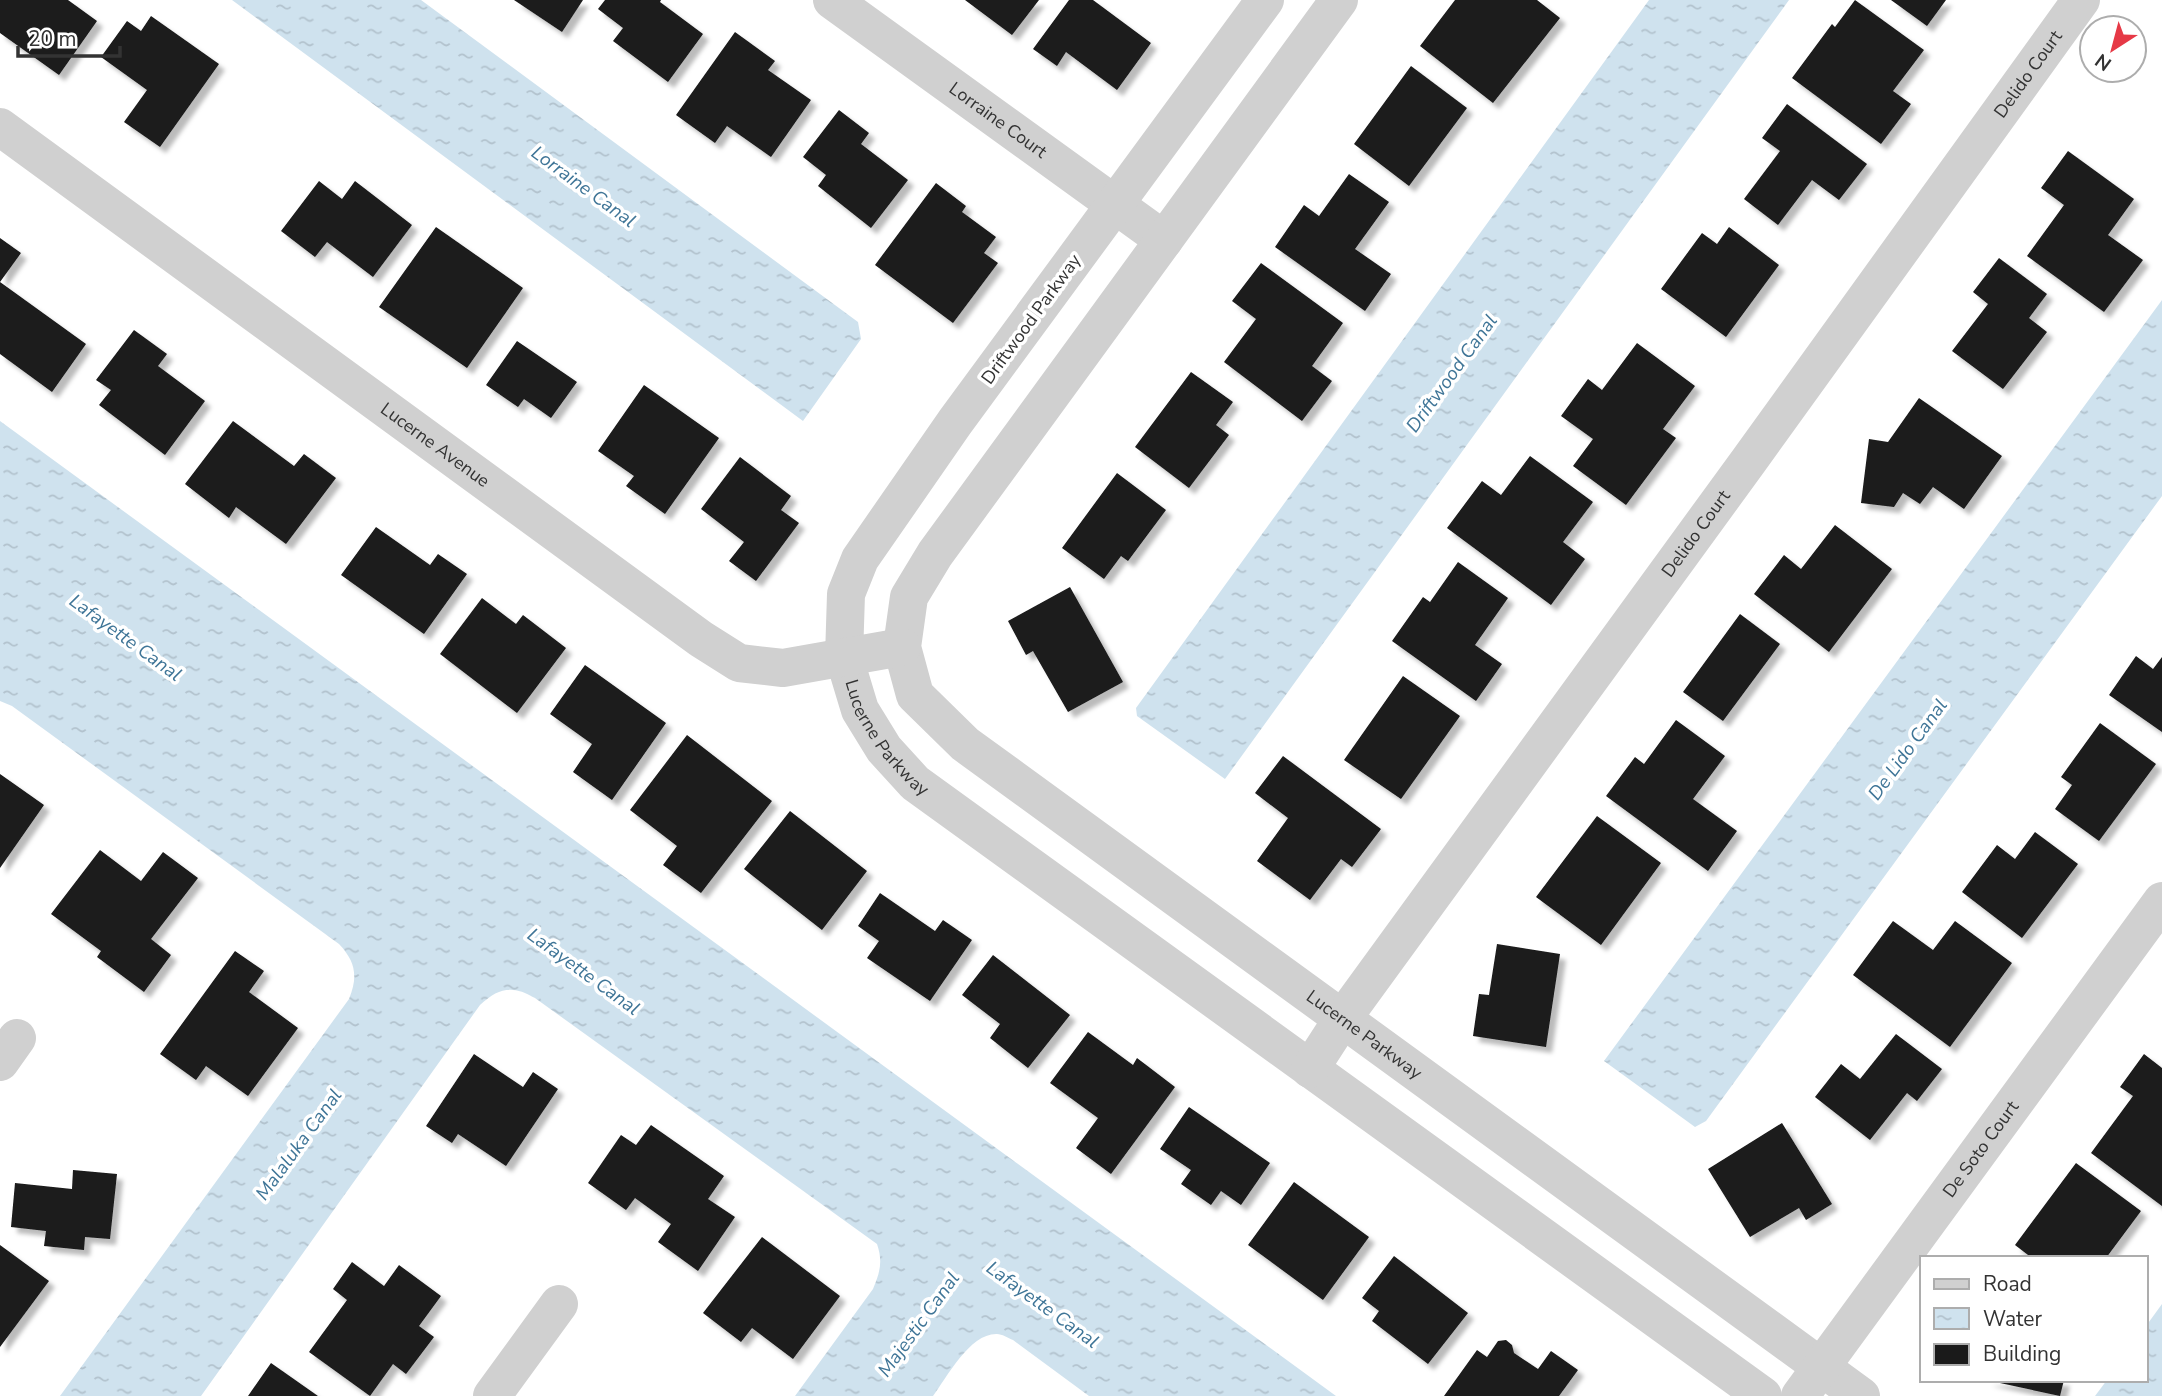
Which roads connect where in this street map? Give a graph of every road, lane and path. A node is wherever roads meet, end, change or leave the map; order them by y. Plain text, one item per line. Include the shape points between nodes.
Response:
1 (832, 0) edge
2 (1265, 0) edge
3 (1339, 0) edge
4 (2081, 0) edge
5 (0, 127) edge
6 (1115, 205) junction
7 (1164, 240) junction
8 (902, 647) junction
9 (844, 657) junction
10 (2162, 901) edge
11 (1343, 1018) junction
12 (1310, 1069) junction
13 (559, 1304) dead end
14 (1811, 1382) edge
15 (492, 1396) edge
16 (1763, 1396) edge
17 (1861, 1396) edge

1 - 6 street, Lorraine Court
2 - 6 street, Driftwood Parkway
3 - 7 street
4 - 11 street, Delido Court
5 - 9 street, Lucerne Avenue via 738,663 783,668
6 - 7 street, Lorraine Court
6 - 9 street, Driftwood Parkway via 860,559 846,594
7 - 8 street via 935,554 909,597
8 - 9 street, Lucerne Avenue
8 - 11 street, Lucerne Parkway via 915,695 965,744
9 - 12 street, Lucerne Parkway via 860,710 884,749 915,783
10 - 14 street, De Soto Court
11 - 12 street, Delido Court
11 - 14 street, Lucerne Parkway
12 - 16 street, Lucerne Parkway
13 - 15 street
14 - 17 street, Lucerne Parkway

